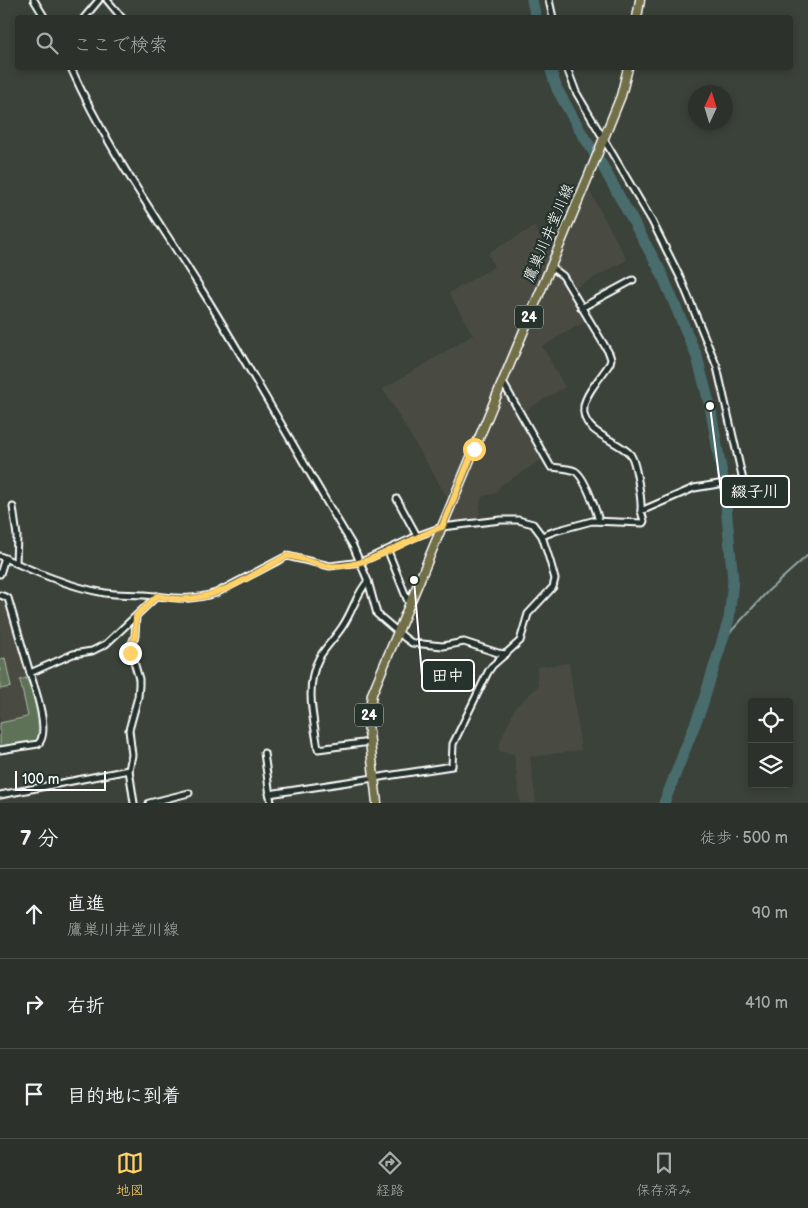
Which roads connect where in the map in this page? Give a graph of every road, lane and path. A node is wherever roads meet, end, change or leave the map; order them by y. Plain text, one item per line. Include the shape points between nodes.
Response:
1 (34, 0) edge
2 (99, 0) edge
3 (107, 0) edge
4 (549, 0) edge
5 (640, 0) edge
6 (43, 15) edge
7 (86, 15) edge
8 (120, 15) edge
9 (552, 15) edge
10 (638, 15) edge
11 (72, 70) edge
12 (568, 70) edge
13 (627, 70) edge
14 (602, 140) junction
15 (550, 266) junction
16 (634, 280) dead end
17 (581, 308) junction
18 (502, 381) junction
19 (397, 499) dead end
20 (13, 507) dead end
21 (641, 511) junction
22 (599, 521) junction
23 (442, 527) junction
24 (416, 536) junction
25 (542, 536) junction
26 (388, 550) junction
27 (3, 557) edge
28 (361, 562) junction
29 (16, 563) junction
30 (0, 574) edge
31 (368, 581) junction
32 (0, 595) edge
33 (157, 596) junction
34 (409, 604) junction
35 (136, 616) junction
36 (397, 633) junction
37 (507, 654) junction
38 (30, 673) junction
39 (370, 742) junction
40 (0, 750) edge
41 (264, 753) dead end
42 (129, 770) junction
43 (374, 779) junction
44 (189, 794) dead end
45 (269, 794) junction
46 (0, 795) edge
47 (134, 803) edge
48 (149, 803) edge
49 (270, 803) edge
50 (377, 803) edge

1 - 6 street
2 - 7 street
3 - 8 street
4 - 9 street
5 - 10 main road
11 - 28 street via 120,161 233,341
12 - 14 street
13 - 14 main road, 鷹巣川井堂川線 / 24
14 - 15 main road, 鷹巣川井堂川線 / 24
14 - 21 street via 652,221 704,332 717,367 743,480 694,488
15 - 17 street via 563,276
15 - 18 main road, 鷹巣川井堂川線 / 24
16 - 17 street
17 - 21 street via 611,359 587,397 586,419 596,432 632,458 641,496
18 - 22 street via 551,467 577,473 589,491
18 - 23 main road, 鷹巣川井堂川線 / 24
19 - 24 street
20 - 29 street
21 - 22 street via 643,523
22 - 25 street
23 - 24 street
23 - 25 street via 518,520 533,524
23 - 34 main road, 鷹巣川井堂川線 / 24
24 - 26 street
25 - 37 street via 553,586 528,614 520,641
26 - 28 street
26 - 34 street
27 - 29 street
27 - 30 street
28 - 31 street
28 - 33 street via 330,566 287,556 204,597
29 - 33 street via 94,591
31 - 36 street via 377,614
31 - 39 street via 344,626 318,659 310,693 318,749
32 - 38 street via 8,598
33 - 35 street
34 - 36 main road, 鷹巣川井堂川線 / 24
35 - 38 street via 102,647 73,654
35 - 42 street via 135,636 130,648 139,685 129,730 132,755
36 - 37 street via 420,644 443,646 464,642
36 - 39 main road, 鷹巣川井堂川線 / 24 via 372,694 368,724
37 - 43 street via 492,666 478,691 453,744 452,766
38 - 40 street via 41,712 42,741
39 - 43 main road, 鷹巣川井堂川線 / 24
41 - 45 street
42 - 46 street
42 - 47 street
43 - 45 street
43 - 50 main road, 鷹巣川井堂川線 / 24
44 - 48 street
45 - 49 street

